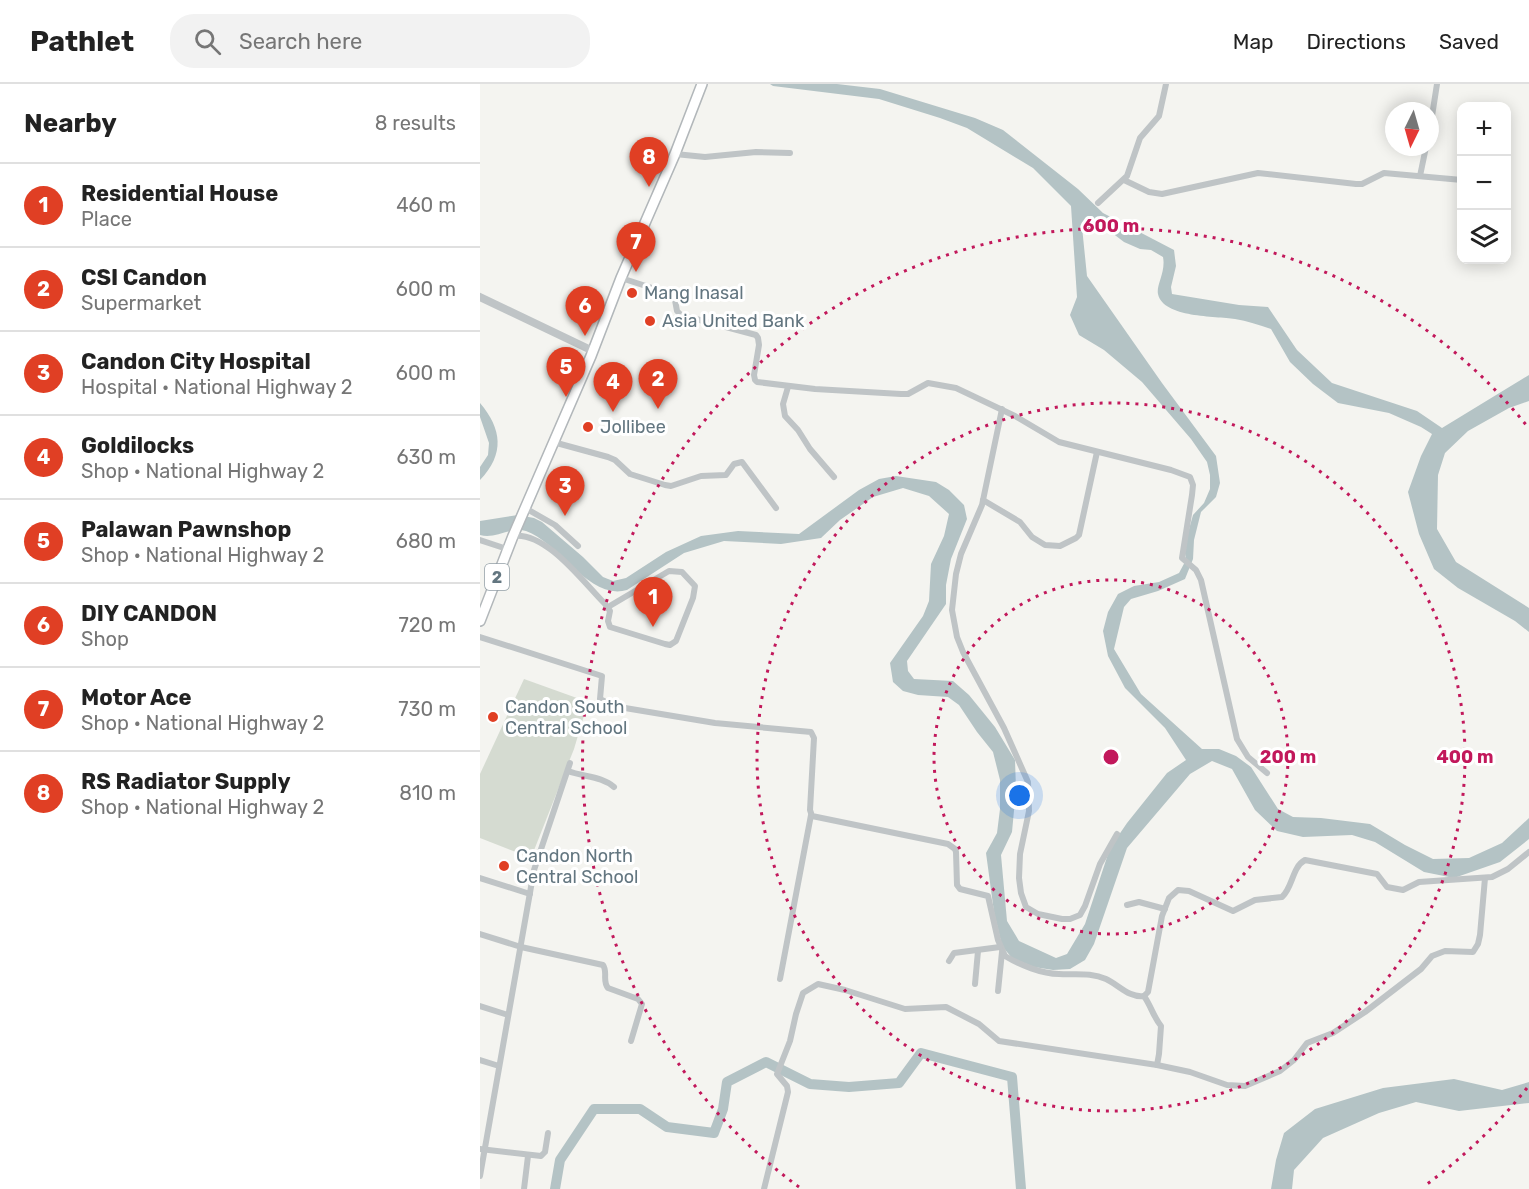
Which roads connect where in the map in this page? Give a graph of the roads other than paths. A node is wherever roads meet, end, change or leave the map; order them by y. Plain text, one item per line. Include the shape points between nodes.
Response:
1 (702, 84) edge
2 (1166, 84) edge
3 (1437, 84) edge
4 (1434, 102) edge
5 (790, 153) dead end
6 (675, 154) junction
7 (1424, 156) edge
8 (1420, 176) junction
9 (1124, 180) junction
10 (1457, 180) edge
11 (1098, 203) dead end
12 (621, 278) junction
13 (480, 297) edge
14 (592, 351) junction
15 (788, 387) junction
16 (1002, 409) junction
17 (553, 442) junction
18 (1097, 452) junction
19 (834, 477) dead end
20 (983, 500) junction
21 (776, 508) dead end
22 (524, 510) junction
23 (513, 534) junction
24 (480, 540) edge
25 (578, 546) dead end
26 (507, 549) junction
27 (608, 607) junction
28 (480, 621) edge
29 (480, 637) edge
30 (570, 764) dead end
31 (568, 771) junction
32 (1267, 773) dead end
33 (614, 788) dead end
34 (811, 815) junction
35 (1117, 834) dead end
36 (1529, 852) edge
37 (480, 878) edge
38 (1485, 878) junction
39 (530, 894) junction
40 (1127, 905) dead end
41 (1165, 909) junction
42 (480, 934) edge
43 (521, 947) junction
44 (1001, 950) junction
45 (978, 951) junction
46 (949, 962) dead end
47 (780, 979) dead end
48 (975, 984) dead end
49 (998, 991) dead end
50 (1144, 996) junction
51 (480, 1006) edge
52 (508, 1015) junction
53 (631, 1041) dead end
54 (480, 1060) edge
55 (1157, 1065) junction
56 (499, 1066) junction
57 (548, 1132) dead end
58 (483, 1150) edge
59 (528, 1156) junction
60 (480, 1176) edge
61 (524, 1189) edge
62 (764, 1189) edge

1 - 6 main road, 2
2 - 9 street via 1159,116 1140,138
3 - 4 street
5 - 6 street via 705,157
6 - 12 main road, 2
7 - 8 street
8 - 9 street via 1384,173 1356,184 1258,172 1162,194
8 - 10 street
9 - 11 street
12 - 14 main road, 2
12 - 15 street via 674,295 681,315 756,335 759,345 755,380
13 - 14 street
14 - 17 main road, 2
15 - 16 street via 908,394 928,383 956,388
15 - 19 street via 783,404 785,416
16 - 18 street via 1059,442
16 - 20 street
17 - 21 street via 608,457 630,474 671,486 701,476 726,476 734,464 742,462
17 - 22 main road, 2
18 - 20 street via 1079,535 1067,543 1053,547 1037,541 1020,522
18 - 32 street via 1190,477 1193,485 1182,558 1201,580 1237,739 1248,757
20 - 35 street via 961,554 952,610 963,652 1028,782 1029,811 1019,878 1026,907 1062,920 1080,915
22 - 23 main road, 2
22 - 25 street via 555,525
23 - 26 main road, 2
23 - 27 street via 545,545
24 - 26 street
26 - 28 main road, 2
27 - 27 street via 610,627 670,645 676,641 694,586 682,572 669,571
29 - 34 street via 602,676 600,699 613,706 715,723 811,732
30 - 31 street
31 - 33 street via 603,780
31 - 39 street via 538,856
34 - 44 street via 952,846 956,852 957,885 988,896
34 - 47 street
36 - 38 street via 1499,874
37 - 39 street
38 - 41 street via 1419,882 1400,890 1387,887 1377,874 1305,860 1299,863 1282,897 1256,900 1233,911 1190,891 1178,890
38 - 55 street via 1480,935 1473,952 1445,951 1432,956 1365,1012 1333,1033 1307,1043 1280,1071 1254,1084 1237,1087
39 - 43 street
40 - 41 street via 1139,902
41 - 50 street
42 - 43 street
43 - 52 street
43 - 53 street via 603,965 608,988 642,1004
44 - 45 street
44 - 49 street
44 - 50 street via 1012,961 1039,970 1097,976 1131,994
45 - 46 street via 954,953
45 - 48 street
50 - 55 street via 1161,1026
51 - 52 street
52 - 56 street
54 - 56 street
55 - 62 street via 999,1041 946,1007 905,1009 822,984 812,986 803,993 779,1068 779,1078 788,1092
56 - 58 street
57 - 59 street via 543,1156
58 - 59 street
58 - 60 street
59 - 61 street

